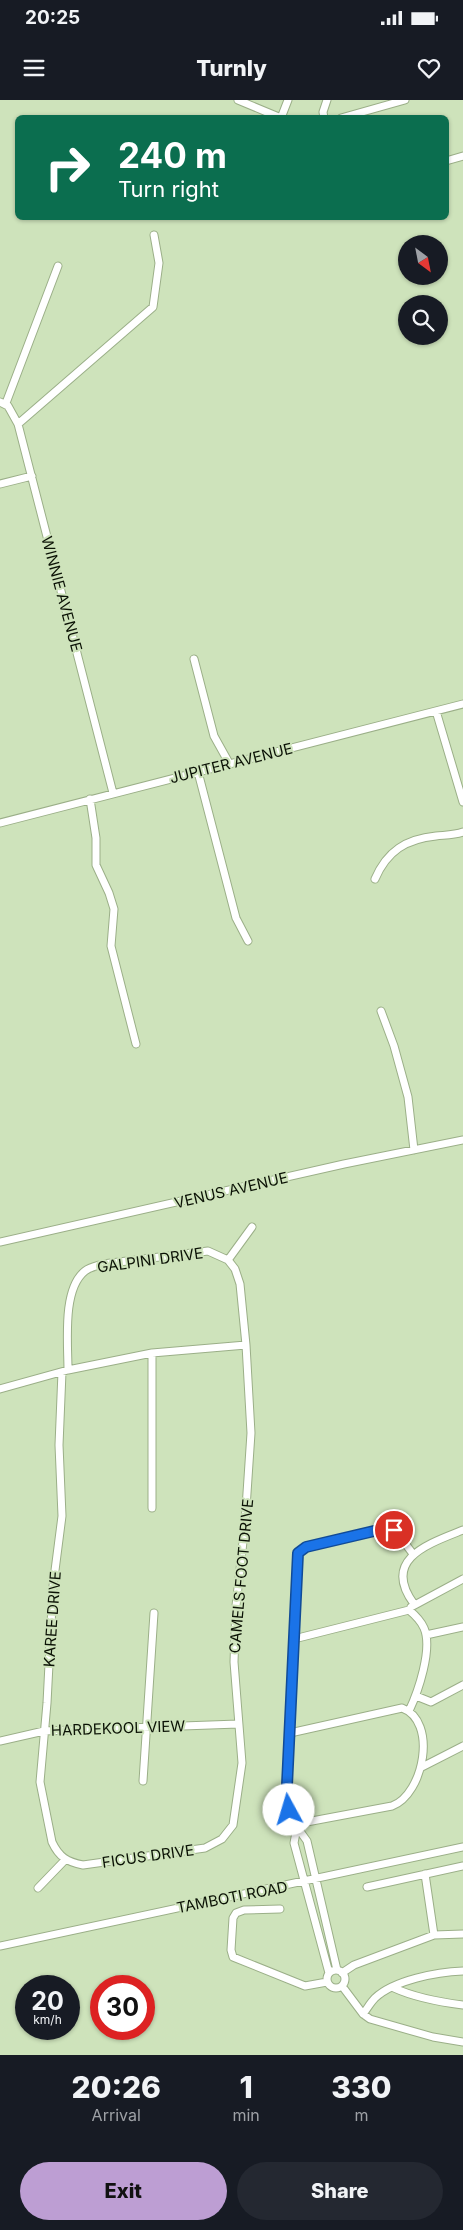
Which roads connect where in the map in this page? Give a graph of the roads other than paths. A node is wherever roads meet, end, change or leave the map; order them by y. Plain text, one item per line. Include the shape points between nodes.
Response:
1 (238, 100) edge
2 (288, 100) edge
3 (327, 100) edge
4 (405, 100) edge
5 (393, 102) edge
6 (274, 115) edge
7 (282, 115) edge
8 (324, 115) edge
9 (351, 115) edge
10 (463, 156) edge
11 (449, 159) edge
12 (154, 235) dead end
13 (58, 266) dead end
14 (3, 402) edge
15 (18, 424) junction
16 (32, 476) junction
17 (0, 484) edge
18 (194, 659) dead end
19 (463, 704) edge
20 (436, 711) junction
21 (229, 763) junction
22 (198, 772) junction
23 (113, 793) junction
24 (90, 799) junction
25 (463, 802) edge
26 (0, 823) edge
27 (463, 832) edge
28 (375, 879) dead end
29 (248, 941) dead end
30 (381, 1011) dead end
31 (136, 1044) dead end
32 (463, 1140) edge
33 (414, 1150) junction
34 (252, 1227) dead end
35 (0, 1242) edge
36 (228, 1260) junction
37 (246, 1345) junction
38 (152, 1353) junction
39 (65, 1371) junction
40 (0, 1389) edge
41 (152, 1508) dead end
42 (463, 1530) edge
43 (413, 1554) junction
44 (463, 1578) edge
45 (412, 1607) junction
46 (154, 1614) dead end
47 (463, 1627) edge
48 (426, 1635) junction
49 (294, 1639) junction
50 (463, 1685) edge
51 (416, 1696) junction
52 (409, 1712) junction
53 (238, 1724) junction
54 (147, 1728) junction
55 (44, 1731) junction
56 (290, 1732) junction
57 (0, 1741) edge
58 (463, 1746) edge
59 (422, 1768) junction
60 (143, 1781) dead end
61 (296, 1825) junction
62 (227, 1834) joint
63 (463, 1847) edge
64 (65, 1860) junction
65 (463, 1866) edge
66 (426, 1874) junction
67 (318, 1880) junction
68 (306, 1882) junction
69 (367, 1887) dead end
70 (38, 1888) dead end
71 (280, 1909) dead end
72 (463, 1934) edge
73 (434, 1935) junction
74 (0, 1946) edge
75 (463, 1971) edge
76 (340, 1972) junction
77 (329, 1973) junction
78 (327, 1982) junction
79 (342, 1986) junction
80 (394, 1988) junction
81 (463, 2005) edge
82 (363, 2014) junction
83 (463, 2042) edge

1 - 6 street
2 - 7 street
3 - 8 street
4 - 5 street
5 - 9 street
10 - 11 street
12 - 15 street via 159,263 153,307
13 - 14 street
14 - 15 street, WINNIE AVENUE
15 - 16 street, WINNIE AVENUE
16 - 17 street
16 - 23 street, WINNIE AVENUE
18 - 21 street via 214,736
19 - 20 street, JUPITER AVENUE
20 - 21 street, JUPITER AVENUE
20 - 25 street
21 - 22 street, JUPITER AVENUE
22 - 23 street, JUPITER AVENUE
22 - 29 street via 236,918
23 - 24 street, JUPITER AVENUE
24 - 26 street, JUPITER AVENUE
24 - 31 street via 96,865 114,909 111,946
27 - 28 street via 416,838 401,844
30 - 33 street via 408,1097
32 - 33 street, VENUS AVENUE
33 - 35 street, VENUS AVENUE
34 - 36 street
36 - 37 street via 240,1284
36 - 39 street, GALPINI DRIVE via 203,1251 103,1264 88,1269 77,1280 70,1298
37 - 38 street
37 - 53 street, CAMELS FOOT DRIVE via 251,1433 236,1606 234,1662
38 - 39 street
38 - 41 street
39 - 40 street
39 - 55 street, KAREE DRIVE via 59,1445 62,1516 53,1586
42 - 43 street
43 - 45 street via 406,1564 403,1579
43 - 49 street via 394,1530 387,1528 302,1549 297,1558
44 - 45 street
45 - 48 street
45 - 49 street
46 - 54 street
47 - 48 street
48 - 51 street via 423,1675
49 - 56 street
50 - 51 street via 431,1702
51 - 52 street
52 - 56 street via 398,1709
52 - 59 street via 422,1732
53 - 54 street, HARDEKOOL VIEW
53 - 62 street, CAMELS FOOT DRIVE via 242,1771 237,1811
54 - 55 street, HARDEKOOL VIEW
54 - 60 street
55 - 57 street, HARDEKOOL VIEW
55 - 64 street, KAREE DRIVE via 40,1795 52,1842
56 - 61 street via 287,1800
58 - 59 street
59 - 61 street via 411,1792 400,1803
61 - 67 street via 307,1841
61 - 68 street via 294,1843
62 - 64 street, FICUS DRIVE via 204,1848 82,1865
63 - 67 street, TAMBOTI ROAD
64 - 70 street
65 - 66 street
66 - 69 street
66 - 73 street
67 - 68 street, TAMBOTI ROAD
67 - 76 street
68 - 74 street, TAMBOTI ROAD
68 - 77 street
71 - 78 street via 236,1913 233,1918 233,1958 307,1987
72 - 73 street
73 - 76 street
75 - 80 street via 430,1974
76 - 77 street
76 - 79 street via 344,1981
77 - 78 street
78 - 79 street via 333,1988
79 - 82 street
80 - 81 street via 425,1999
80 - 82 street via 374,1999
82 - 83 street via 376,2021

